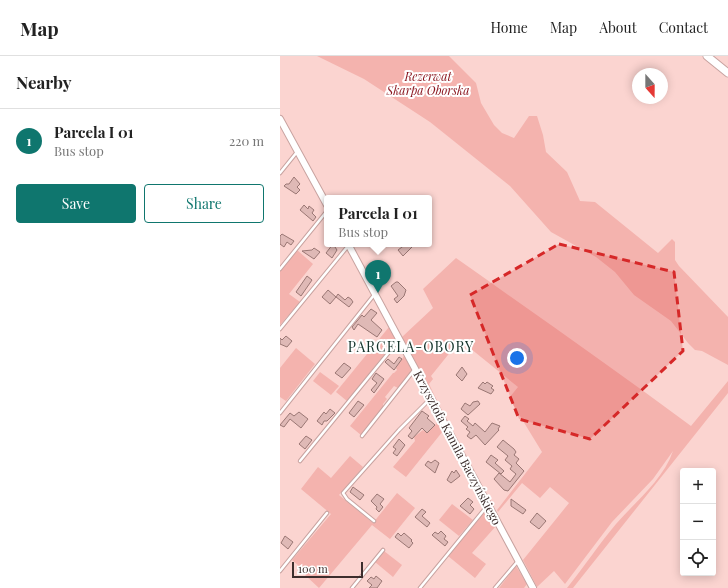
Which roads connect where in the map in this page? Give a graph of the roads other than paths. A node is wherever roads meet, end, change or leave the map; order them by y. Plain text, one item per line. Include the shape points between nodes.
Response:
1 (707, 56) edge
2 (728, 73) edge
3 (280, 119) edge
4 (298, 152) junction
5 (280, 173) edge
6 (324, 200) edge
7 (324, 215) edge
8 (346, 247) edge
9 (349, 247) edge
10 (280, 269) edge
11 (375, 294) junction
12 (280, 329) edge
13 (399, 340) junction
14 (415, 369) junction
15 (431, 399) junction
16 (280, 413) edge
17 (362, 436) dead end
18 (300, 462) dead end
19 (488, 504) junction
20 (327, 513) dead end
21 (374, 521) dead end
22 (383, 550) dead end
23 (518, 560) junction
24 (280, 571) edge
25 (352, 588) edge
26 (420, 588) edge
27 (495, 588) edge
28 (533, 588) edge

1 - 2 main road
3 - 4 street
4 - 5 lane
4 - 6 street
7 - 10 lane
8 - 12 lane
9 - 11 street, Krzysztofa Kamila Baczyńskiego
11 - 13 street, Krzysztofa Kamila Baczyńskiego
11 - 16 lane
13 - 14 street, Krzysztofa Kamila Baczyńskiego
13 - 18 lane
14 - 15 street, Krzysztofa Kamila Baczyńskiego
14 - 17 lane
15 - 19 street, Krzysztofa Kamila Baczyńskiego
15 - 21 lane via 398,430 343,493
19 - 23 street, Krzysztofa Kamila Baczyńskiego
19 - 26 lane
20 - 24 lane
22 - 25 lane
23 - 27 lane
23 - 28 street, Krzysztofa Kamila Baczyńskiego

